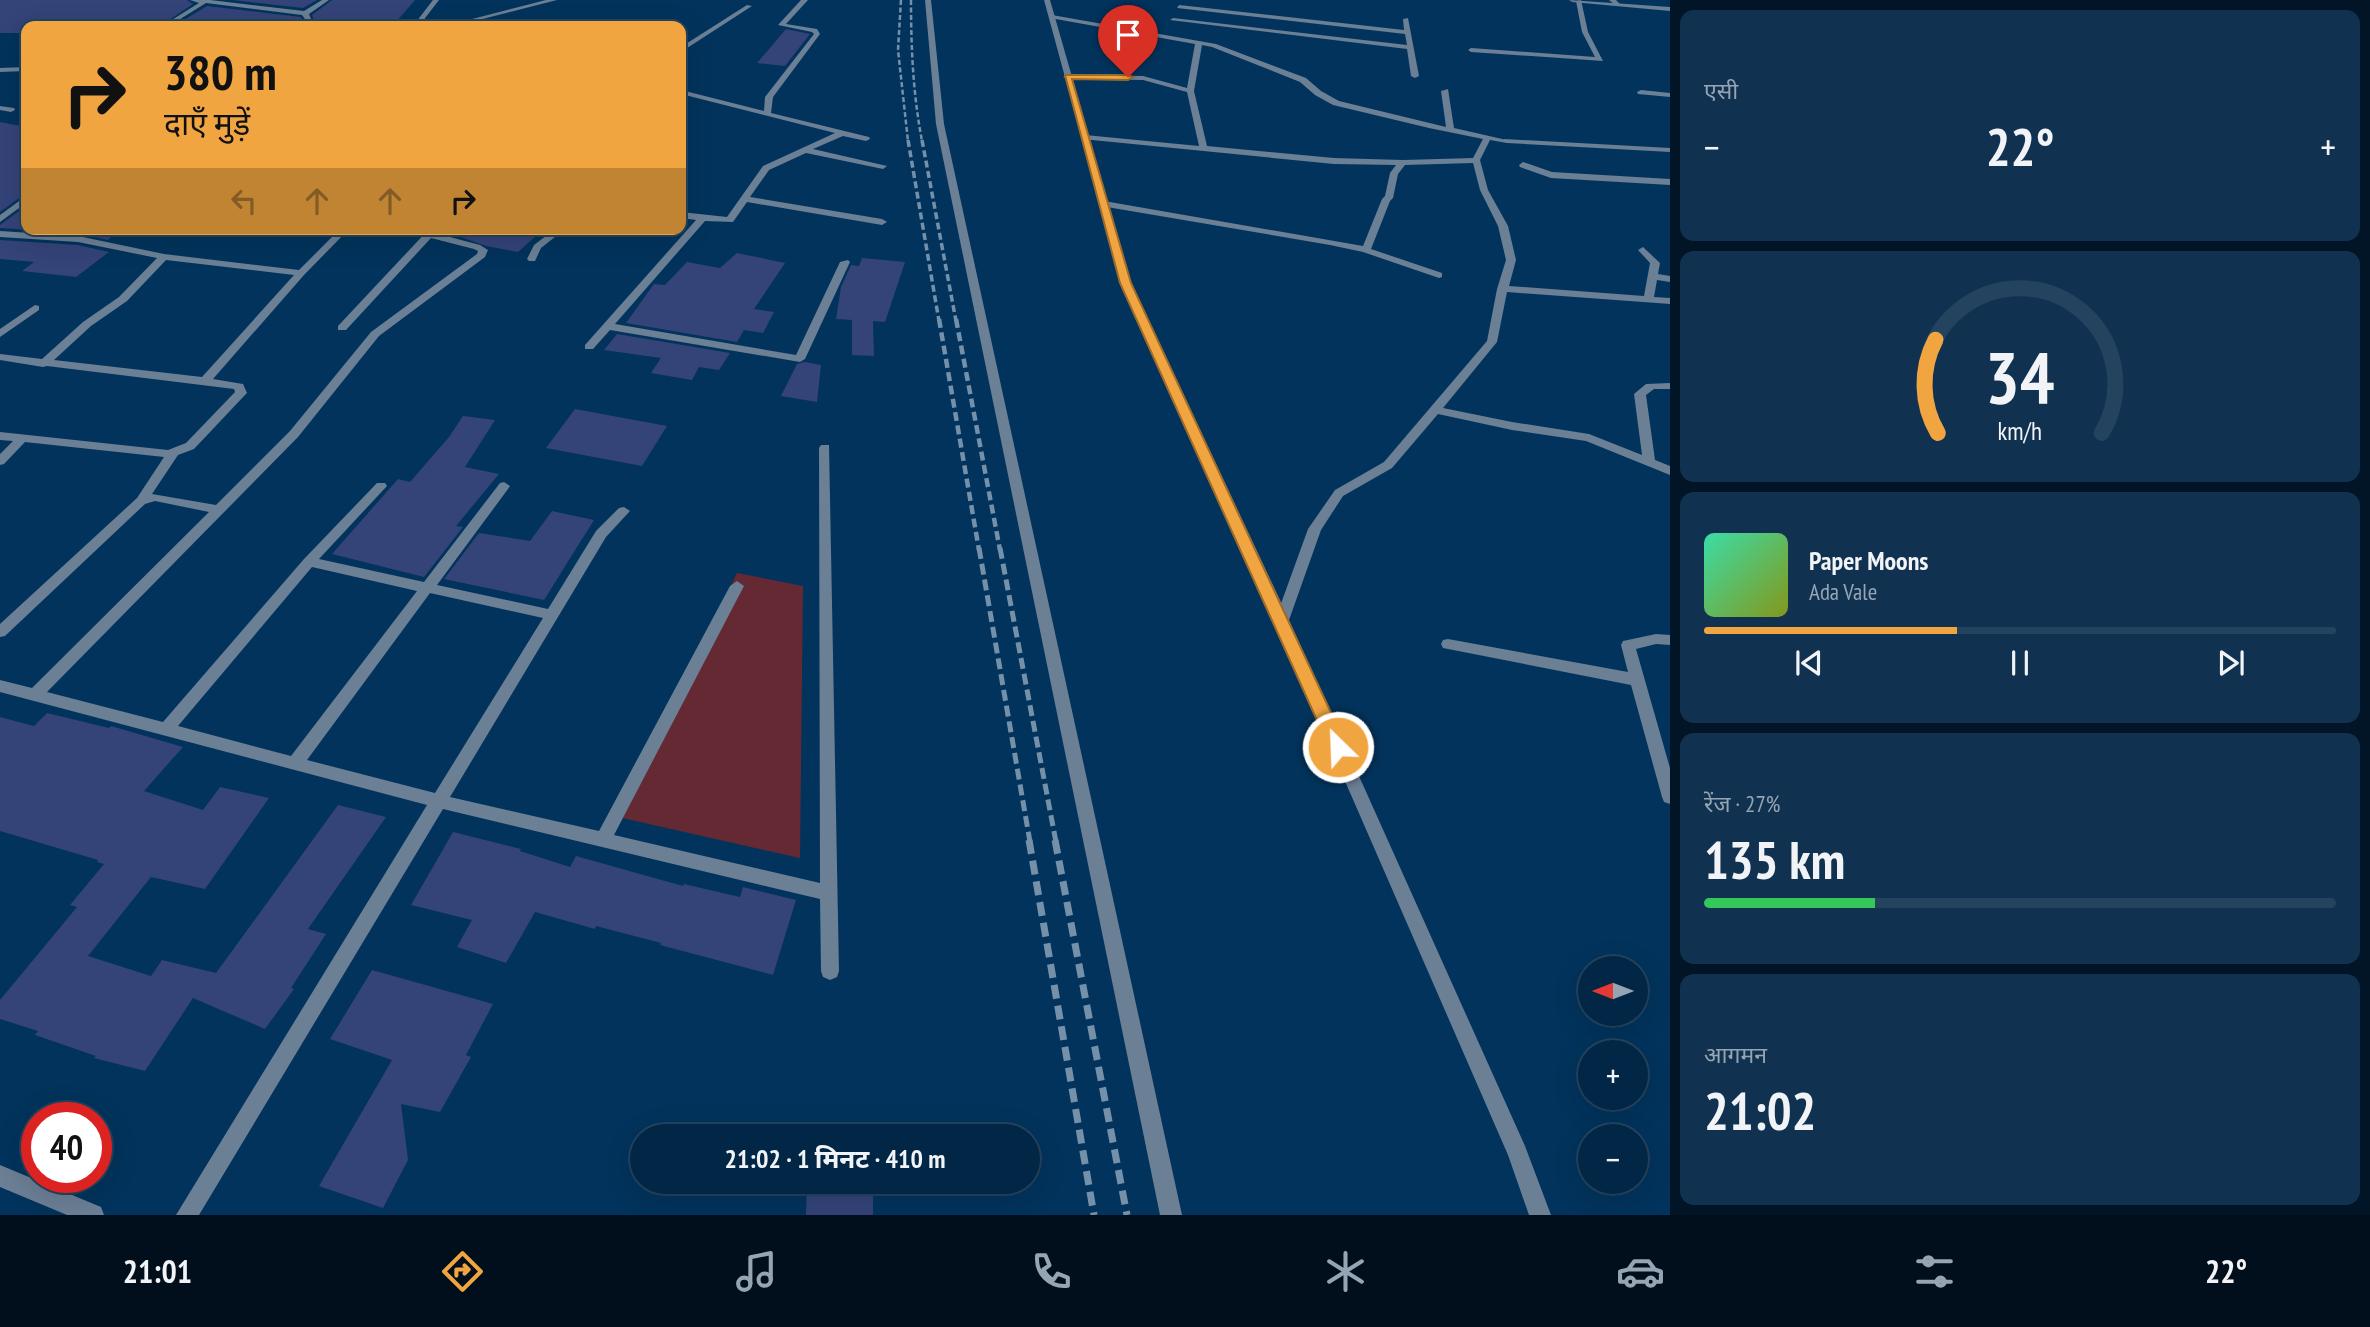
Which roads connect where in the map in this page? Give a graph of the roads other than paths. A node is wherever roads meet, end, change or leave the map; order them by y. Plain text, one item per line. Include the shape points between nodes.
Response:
1 (193, 0) edge
2 (326, 0) edge
3 (436, 0) edge
4 (554, 0) edge
5 (805, 0) edge
6 (928, 0) edge
7 (1047, 0) edge
8 (1572, 0) edge
9 (1612, 0) edge
10 (1579, 1) edge
11 (204, 2) junction
12 (1181, 4) edge
13 (1618, 5) junction
14 (749, 6) dead end
15 (1669, 10) edge
16 (305, 13) junction
17 (1052, 17) junction
18 (1406, 19) dead end
19 (1173, 20) junction
20 (1297, 20) junction
21 (173, 21) edge
22 (309, 21) edge
23 (420, 21) edge
24 (471, 21) edge
25 (1408, 32) junction
26 (1291, 33) junction
27 (1164, 36) junction
28 (1199, 41) junction
29 (686, 47) edge
30 (1409, 47) junction
31 (1471, 50) dead end
32 (0, 69) edge
33 (21, 69) edge
34 (1415, 76) dead end
35 (1068, 77) junction
36 (1190, 91) junction
37 (1445, 91) dead end
38 (1641, 92) dead end
39 (686, 93) edge
40 (1670, 94) edge
41 (686, 101) edge
42 (718, 101) junction
43 (0, 108) edge
44 (11, 110) dead end
45 (767, 114) junction
46 (1450, 130) junction
47 (842, 133) junction
48 (1084, 137) junction
49 (1488, 137) junction
50 (866, 139) dead end
51 (1204, 149) junction
52 (804, 150) junction
53 (1670, 150) edge
54 (1476, 160) junction
55 (1403, 163) junction
56 (1523, 165) dead end
57 (883, 166) dead end
58 (1670, 182) edge
59 (744, 199) junction
60 (21, 202) edge
61 (1104, 204) junction
62 (686, 216) edge
63 (703, 218) junction
64 (0, 219) edge
65 (882, 222) dead end
66 (0, 234) edge
67 (339, 235) edge
68 (430, 235) edge
69 (442, 235) edge
70 (553, 235) edge
71 (1366, 250) junction
72 (1643, 250) dead end
73 (163, 257) junction
74 (532, 259) dead end
75 (845, 262) dead end
76 (301, 273) junction
77 (1439, 275) dead end
78 (1653, 276) junction
79 (1670, 279) edge
80 (1502, 289) junction
81 (1649, 299) junction
82 (1670, 301) edge
83 (35, 308) dead end
84 (607, 326) junction
85 (342, 328) dead end
86 (0, 334) edge
87 (589, 348) dead end
88 (0, 357) edge
89 (43, 364) junction
90 (205, 381) junction
91 (1670, 386) edge
92 (1437, 410) junction
93 (0, 436) edge
94 (22, 439) junction
95 (825, 448) dead end
96 (174, 452) junction
97 (0, 461) edge
98 (1648, 462) junction
99 (1670, 473) edge
100 (381, 486) dead end
101 (504, 486) dead end
102 (141, 501) junction
103 (219, 510) junction
104 (624, 511) dead end
105 (309, 562) junction
106 (737, 586) dead end
107 (428, 588) junction
108 (552, 615) junction
109 (1282, 620) junction
110 (0, 632) edge
111 (1670, 640) edge
112 (1448, 644) dead end
113 (1637, 680) junction
114 (0, 686) edge
115 (34, 695) junction
116 (166, 730) junction
117 (295, 763) junction
118 (1670, 797) edge
119 (439, 801) junction
120 (604, 838) junction
121 (829, 893) junction
122 (830, 971) dead end
123 (0, 1176) edge
124 (93, 1215) edge
125 (187, 1215) edge
126 (1171, 1215) edge
127 (1540, 1215) edge

1 - 11 street
2 - 16 street
3 - 23 street
4 - 24 street
5 - 45 street via 781,25 817,34 769,97
6 - 126 street via 940,124
7 - 17 street
8 - 10 street
9 - 13 street
10 - 13 street
10 - 31 street via 1585,32 1600,59
11 - 16 street
11 - 21 street
12 - 19 street
12 - 20 street
13 - 15 street
14 - 29 street
16 - 22 street
17 - 27 street
17 - 35 street
18 - 25 street
19 - 26 street
19 - 27 street
20 - 25 street
20 - 26 street
25 - 30 street
26 - 30 street
27 - 28 street
28 - 36 street
28 - 46 street via 1303,80 1336,103
30 - 34 street
32 - 33 street
35 - 36 street via 1143,78
35 - 48 street
36 - 51 street
37 - 46 street
38 - 40 street
39 - 42 street
41 - 42 street
42 - 45 street
43 - 44 street
45 - 47 street
46 - 49 street
47 - 50 street
47 - 52 street
48 - 51 street
48 - 61 street
49 - 53 street
49 - 54 street
51 - 55 street
52 - 57 street
52 - 59 street via 766,168
54 - 55 street
54 - 80 street via 1484,190 1503,226 1511,260
55 - 71 street via 1394,173 1389,198
56 - 58 street via 1551,175
59 - 63 street via 730,220
59 - 65 street
60 - 64 street
61 - 71 street
61 - 109 street via 1126,283
62 - 63 street
63 - 84 street
66 - 73 street via 78,239
67 - 76 street
68 - 85 street
69 - 103 street via 477,247 482,255 375,334 294,434
70 - 74 street via 537,247
71 - 77 street
72 - 78 street via 1655,263
73 - 76 street
73 - 89 street via 122,299
75 - 84 street via 800,359
76 - 90 street
78 - 79 street
78 - 81 street
80 - 81 street
80 - 92 street via 1492,342
81 - 82 street
83 - 86 street
84 - 87 street
88 - 89 street
89 - 90 street
90 - 96 street via 239,386 241,393 190,446
91 - 98 street via 1653,385 1640,394
92 - 98 street via 1589,438
92 - 109 street via 1388,465 1339,494 1315,529
93 - 94 street
94 - 96 street
94 - 97 street
95 - 121 street
96 - 102 street
98 - 99 street
100 - 105 street
101 - 107 street
102 - 103 street via 155,497
102 - 110 street
103 - 115 street
104 - 108 street via 601,534
105 - 107 street
105 - 116 street
106 - 120 street
107 - 108 street
107 - 117 street
108 - 119 street
109 - 127 street via 1518,1153
111 - 113 street via 1628,645
112 - 113 street
113 - 118 street
114 - 115 street
115 - 116 street
116 - 117 street
117 - 119 street
119 - 120 street
119 - 125 street
120 - 121 street
121 - 122 street
123 - 124 street

